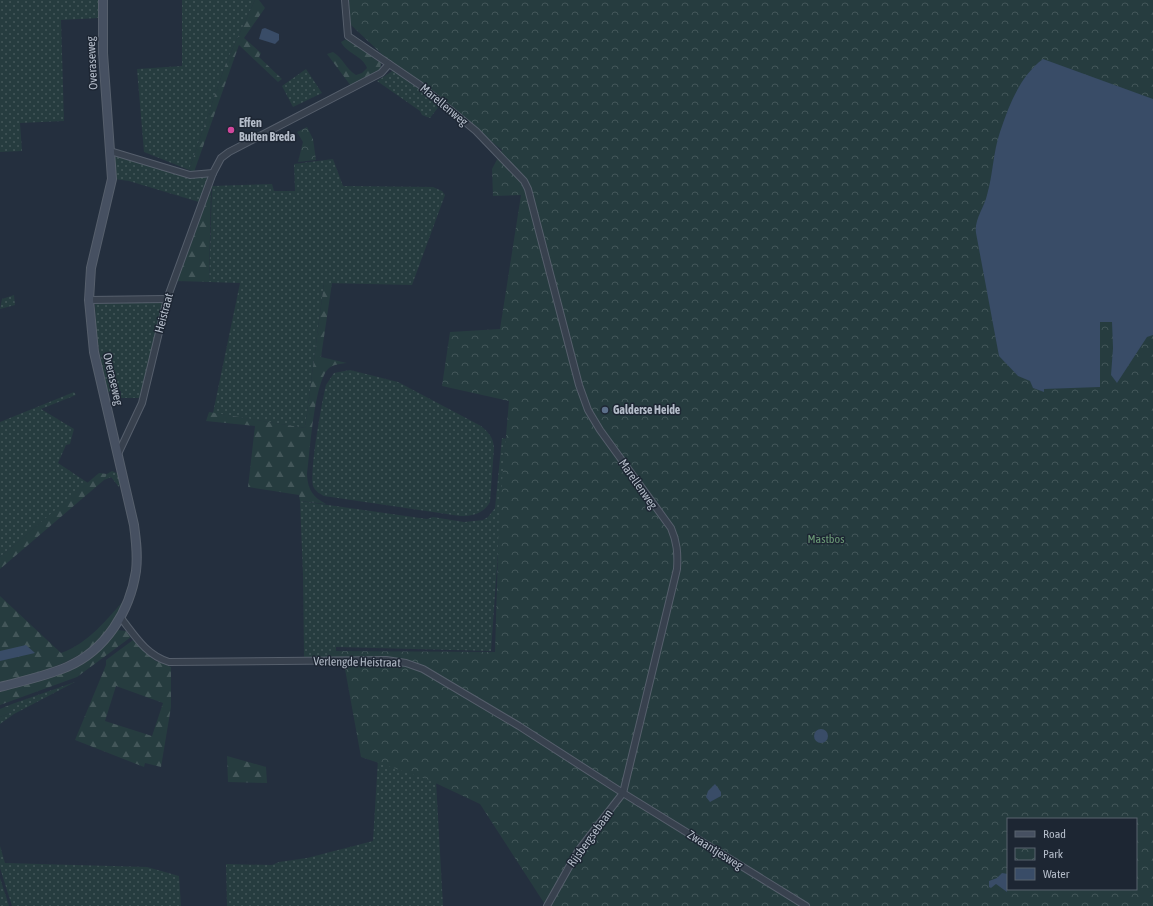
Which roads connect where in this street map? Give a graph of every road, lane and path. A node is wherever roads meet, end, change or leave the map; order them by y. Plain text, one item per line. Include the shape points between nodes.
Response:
1 (103, 0) edge
2 (345, 0) edge
3 (389, 64) junction
4 (110, 151) junction
5 (212, 173) junction
6 (167, 299) junction
7 (89, 300) junction
8 (118, 454) junction
9 (121, 618) junction
10 (0, 688) edge
11 (623, 793) junction
12 (547, 906) edge
13 (806, 906) edge

1 - 4 street, Overaseweg via 103,53
2 - 3 street via 348,36
3 - 5 street, Heistraat via 381,73 349,91 228,152
3 - 11 street, Marellenweg via 420,85 476,131 524,181 588,410 676,540 677,569
4 - 5 street via 190,175
4 - 7 street, Overaseweg via 112,179 92,262
5 - 6 street, Heistraat
6 - 7 street
6 - 8 street, Heistraat via 142,403
7 - 8 street, Overaseweg via 94,352
8 - 9 street, Overaseweg via 134,525 137,551 136,570
9 - 10 street, Overaseweg via 97,647 78,661 56,671
9 - 11 street, Verlengde Heistraat via 148,652 169,662 386,660 412,665 519,726
11 - 12 street, Rijsbergsebaan via 578,851
11 - 13 street, Zwaantjesweg

